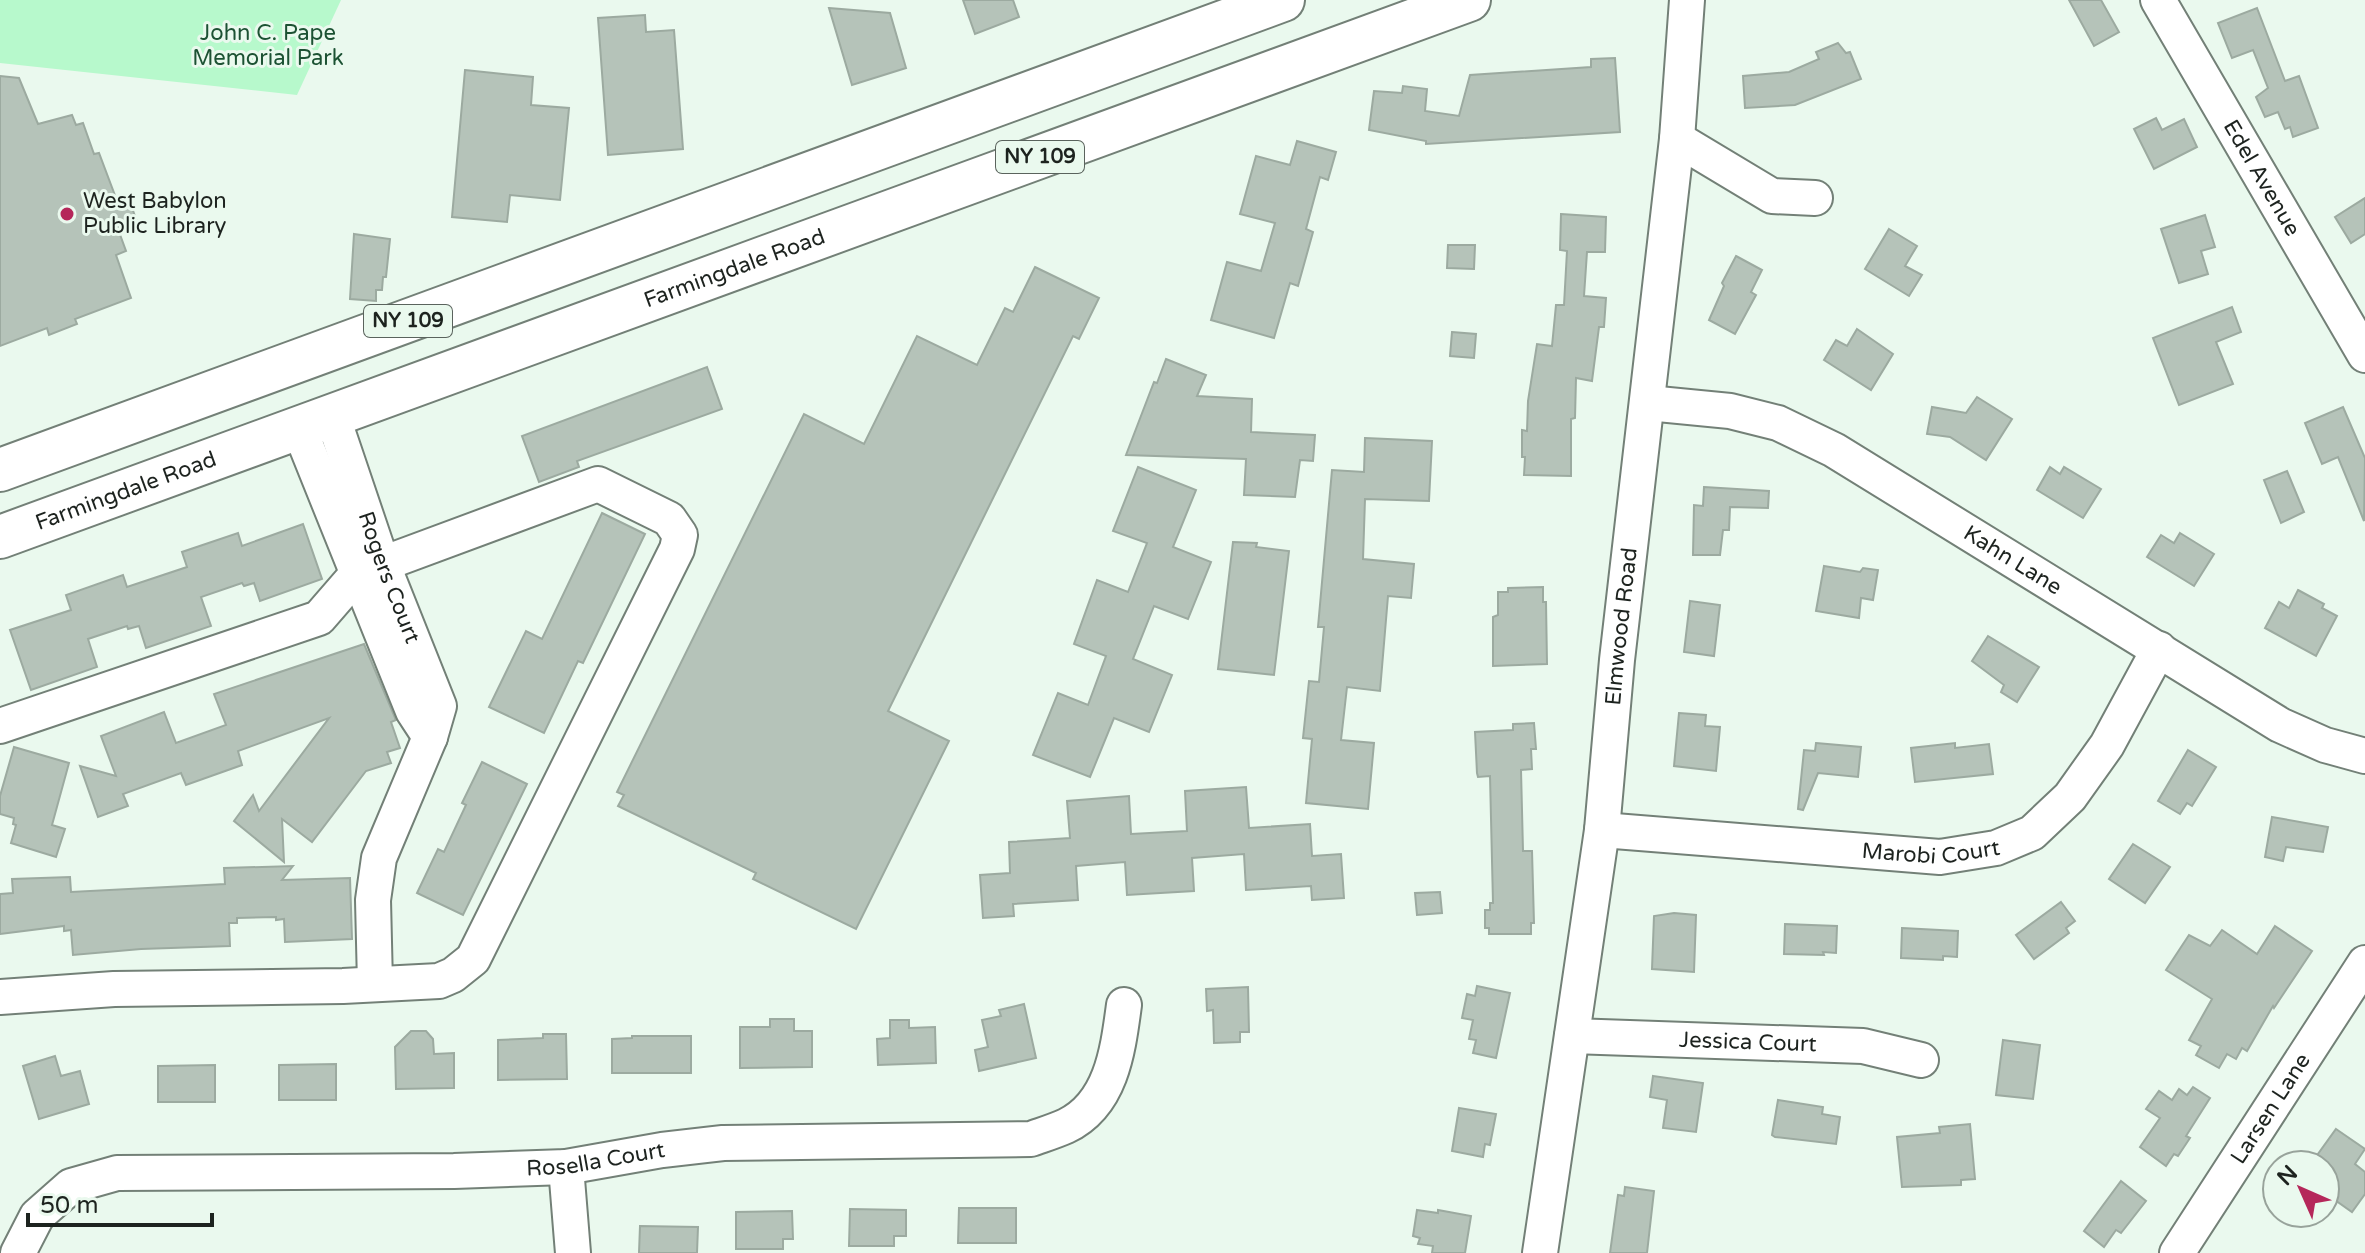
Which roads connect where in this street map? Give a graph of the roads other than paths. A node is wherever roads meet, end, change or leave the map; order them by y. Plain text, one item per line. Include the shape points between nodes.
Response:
1 (1283, 0) edge
2 (1416, 0) edge
3 (1469, 0) edge
4 (1687, 0) edge
5 (2158, 0) edge
6 (1343, 46) junction
7 (1677, 139) junction
8 (817, 172) junction
9 (1815, 198) dead end
10 (703, 213) junction
11 (726, 271) junction
12 (611, 314) junction
13 (2365, 355) edge
14 (1648, 403) junction
15 (316, 422) junction
16 (0, 470) edge
17 (0, 537) edge
18 (370, 568) junction
19 (2159, 649) junction
20 (0, 726) edge
21 (2365, 756) edge
22 (1602, 830) junction
23 (2365, 963) edge
24 (375, 984) junction
25 (0, 997) edge
26 (1124, 1005) dead end
27 (1572, 1036) junction
28 (1921, 1060) dead end
29 (566, 1167) junction
30 (18, 1253) edge
31 (573, 1253) edge
32 (1540, 1253) edge
33 (2177, 1253) edge

1 - 8 main road, NY 109
2 - 6 main road
3 - 6 main road, Farmingdale Road / NY 109
4 - 7 street, Elmwood Road
5 - 13 street, Edel Avenue
6 - 11 main road, Farmingdale Road / NY 109
7 - 9 street via 1772,196
7 - 14 street, Elmwood Road
8 - 10 main road, NY 109
8 - 11 main road via 733,231 725,251
10 - 12 main road via 702,238 686,266
10 - 16 main road, NY 109
11 - 12 main road, Farmingdale Road / NY 109
12 - 15 main road, Farmingdale Road / NY 109
14 - 19 street, Kahn Lane via 1730,411 1778,423 1834,450
14 - 22 street, Elmwood Road
15 - 17 main road, Farmingdale Road / NY 109
15 - 18 street, Rogers Court
18 - 20 street via 319,618
18 - 24 street, Rogers Court via 413,711 430,737 379,858 373,900
18 - 24 street via 598,484 669,519 680,535 473,959 439,981
19 - 21 street, Kahn Lane via 2280,725
19 - 22 street, Marobi Court via 2107,745 2070,797 2032,833 1996,848 1940,857
22 - 27 street, Elmwood Road
23 - 33 street, Larsen Lane
24 - 25 street via 114,989
26 - 29 street, Rosella Court via 1117,1060 1098,1099 1070,1125 1031,1139 723,1143
27 - 28 street, Jessica Court via 1863,1046
27 - 32 street, Elmwood Road
29 - 30 street, Rosella Court via 117,1173 71,1186 37,1216
29 - 31 street

